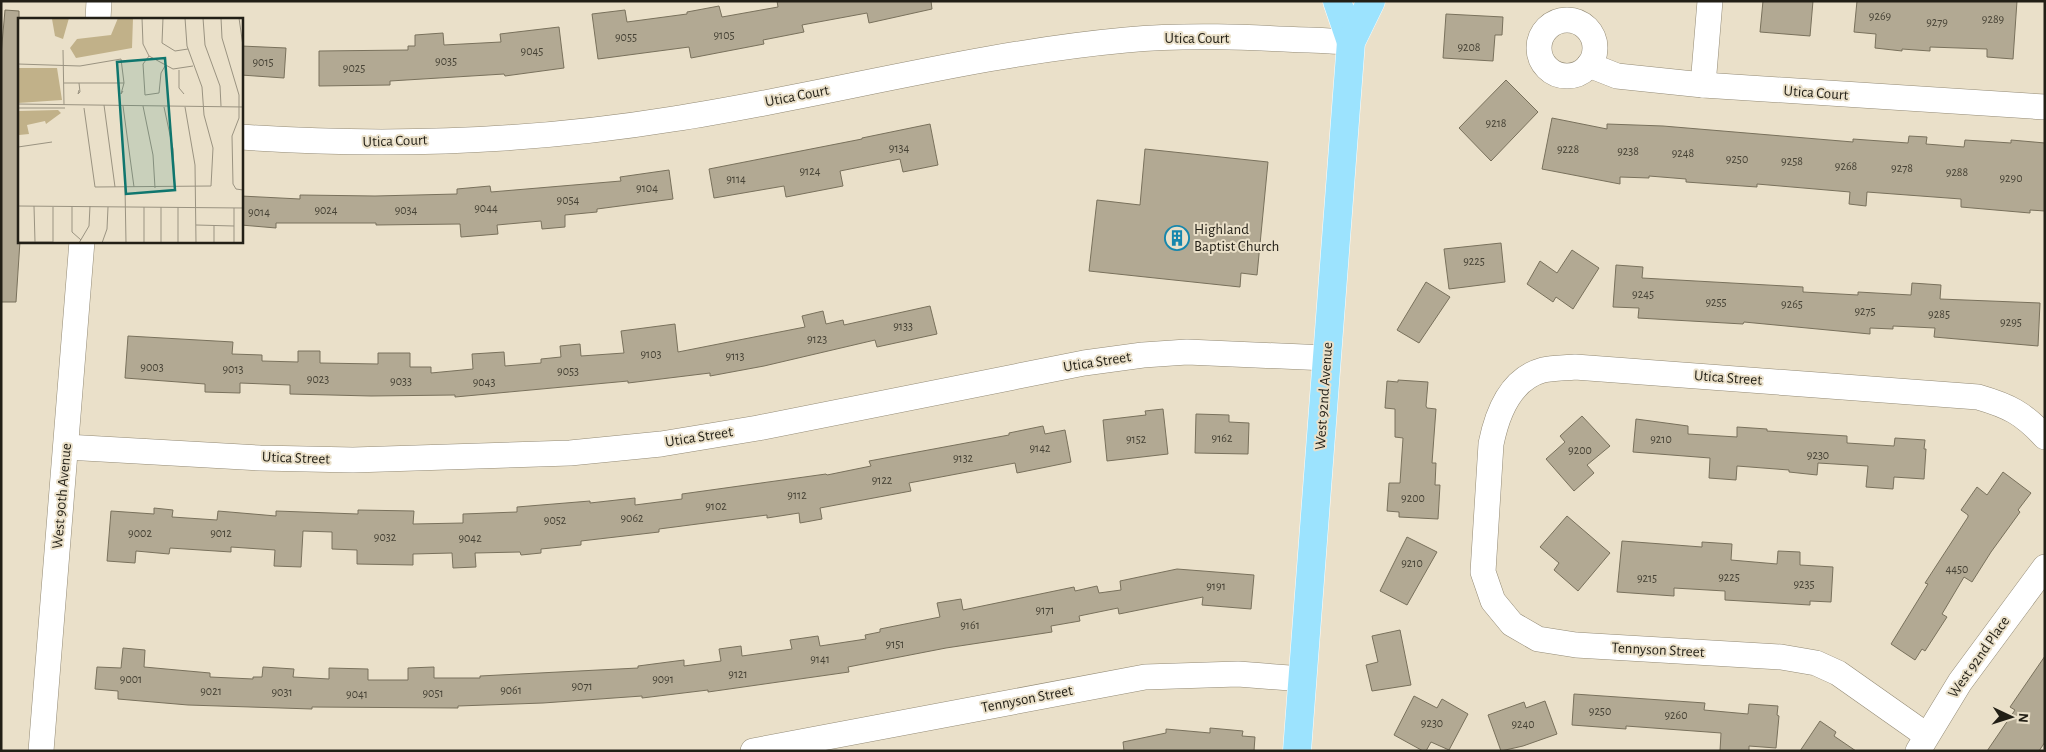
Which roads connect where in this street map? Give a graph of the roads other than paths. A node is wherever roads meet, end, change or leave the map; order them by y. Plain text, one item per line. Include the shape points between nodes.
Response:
1 (99, 1) edge
2 (1337, 1) edge
3 (1371, 1) edge
4 (1710, 1) edge
5 (98, 18) edge
6 (1351, 42) junction
7 (1589, 65) dead end
8 (1703, 85) junction
9 (2045, 107) edge
10 (242, 137) edge
11 (82, 242) edge
12 (1327, 358) junction
13 (2045, 437) edge
14 (66, 447) junction
15 (1488, 492) joint
16 (2045, 567) edge
17 (1303, 679) junction
18 (1922, 743) edge
19 (41, 751) edge
20 (753, 751) edge
21 (1297, 751) edge

1 - 5 street
2 - 6 main road, West 92nd Avenue
3 - 6 main road, West 92nd Avenue
4 - 8 street
6 - 10 street, Utica Court via 1173,37 1074,46 1000,56 675,119 603,129 412,141
6 - 12 main road, West 92nd Avenue
7 - 8 street, Utica Court via 1617,76
8 - 9 street, Utica Court
11 - 14 street, West 90th Avenue
12 - 14 street, Utica Street via 1187,352 1143,355 1084,363 758,428 661,444 570,453 353,460
12 - 17 main road, West 92nd Avenue
13 - 15 street, Utica Street via 2020,413 1978,397 1575,367 1542,370 1522,382 1504,400 1491,444
14 - 19 street, West 90th Avenue
15 - 18 street, Tennyson Street via 1484,572 1493,601 1512,624 1538,639 1576,645 1781,657 1816,663 1838,673
16 - 18 street, West 92nd Place via 1960,682
17 - 20 street, Tennyson Street via 1238,674 1145,677
17 - 21 main road, West 92nd Avenue

